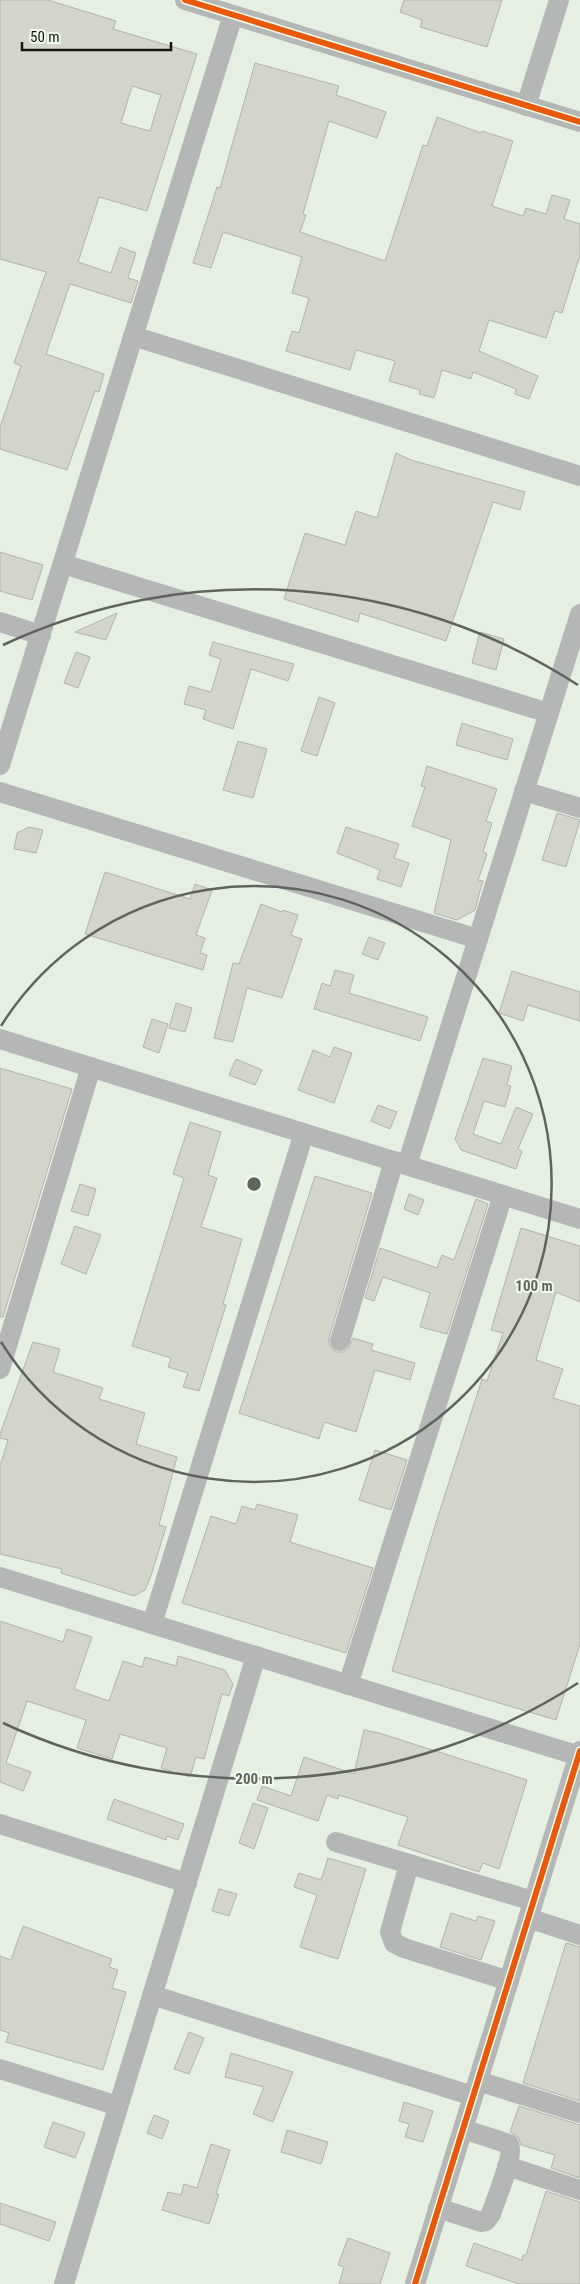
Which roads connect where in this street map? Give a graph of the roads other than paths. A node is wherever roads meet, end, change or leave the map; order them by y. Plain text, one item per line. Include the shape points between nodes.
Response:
1 (186, 0) edge
2 (559, 0) edge
3 (233, 15) junction
4 (526, 106) junction
5 (580, 122) edge
6 (133, 336) junction
7 (580, 476) edge
8 (63, 564) junction
9 (580, 614) edge
10 (0, 622) edge
11 (41, 635) junction
12 (549, 713) junction
13 (0, 765) edge
14 (524, 791) junction
15 (0, 792) edge
16 (580, 808) edge
17 (478, 939) junction
18 (0, 1038) edge
19 (91, 1067) junction
20 (304, 1133) junction
21 (400, 1163) junction
22 (503, 1195) junction
23 (580, 1219) edge
24 (340, 1341) dead end
25 (0, 1369) edge
26 (0, 1577) edge
27 (152, 1624) junction
28 (256, 1656) junction
29 (348, 1684) junction
30 (579, 1753) edge
31 (0, 1824) edge
32 (336, 1842) dead end
33 (409, 1864) junction
34 (187, 1883) junction
35 (530, 1910) junction
36 (580, 1935) edge
37 (509, 1980) junction
38 (152, 1995) junction
39 (0, 2069) edge
40 (475, 2088) junction
41 (118, 2106) junction
42 (580, 2113) edge
43 (463, 2129) junction
44 (507, 2166) junction
45 (580, 2190) edge
46 (438, 2208) junction
47 (64, 2284) edge
48 (415, 2284) edge

1 - 3 street
2 - 4 street
3 - 4 street
3 - 6 street
4 - 5 street
6 - 7 street
6 - 8 street
8 - 11 street
8 - 12 street
9 - 12 street
10 - 11 street
11 - 13 street
12 - 14 street
14 - 16 street
14 - 17 street
15 - 17 street
17 - 21 street
18 - 19 street
19 - 20 street
19 - 25 street
20 - 21 street
20 - 27 street
21 - 22 street
21 - 24 street
22 - 23 street
22 - 29 street
26 - 27 street
27 - 28 street
28 - 29 street
28 - 34 street
29 - 30 street
30 - 35 street
31 - 34 street
32 - 33 street
33 - 35 street
33 - 37 street via 390,1932 394,1943
34 - 38 street
35 - 36 street
35 - 37 street
37 - 40 street
38 - 40 street
38 - 41 street
39 - 41 street
40 - 42 street
40 - 43 street
41 - 47 street
43 - 44 street via 509,2144 511,2151
43 - 46 street
44 - 45 street
44 - 46 street via 486,2220 481,2222
46 - 48 street

